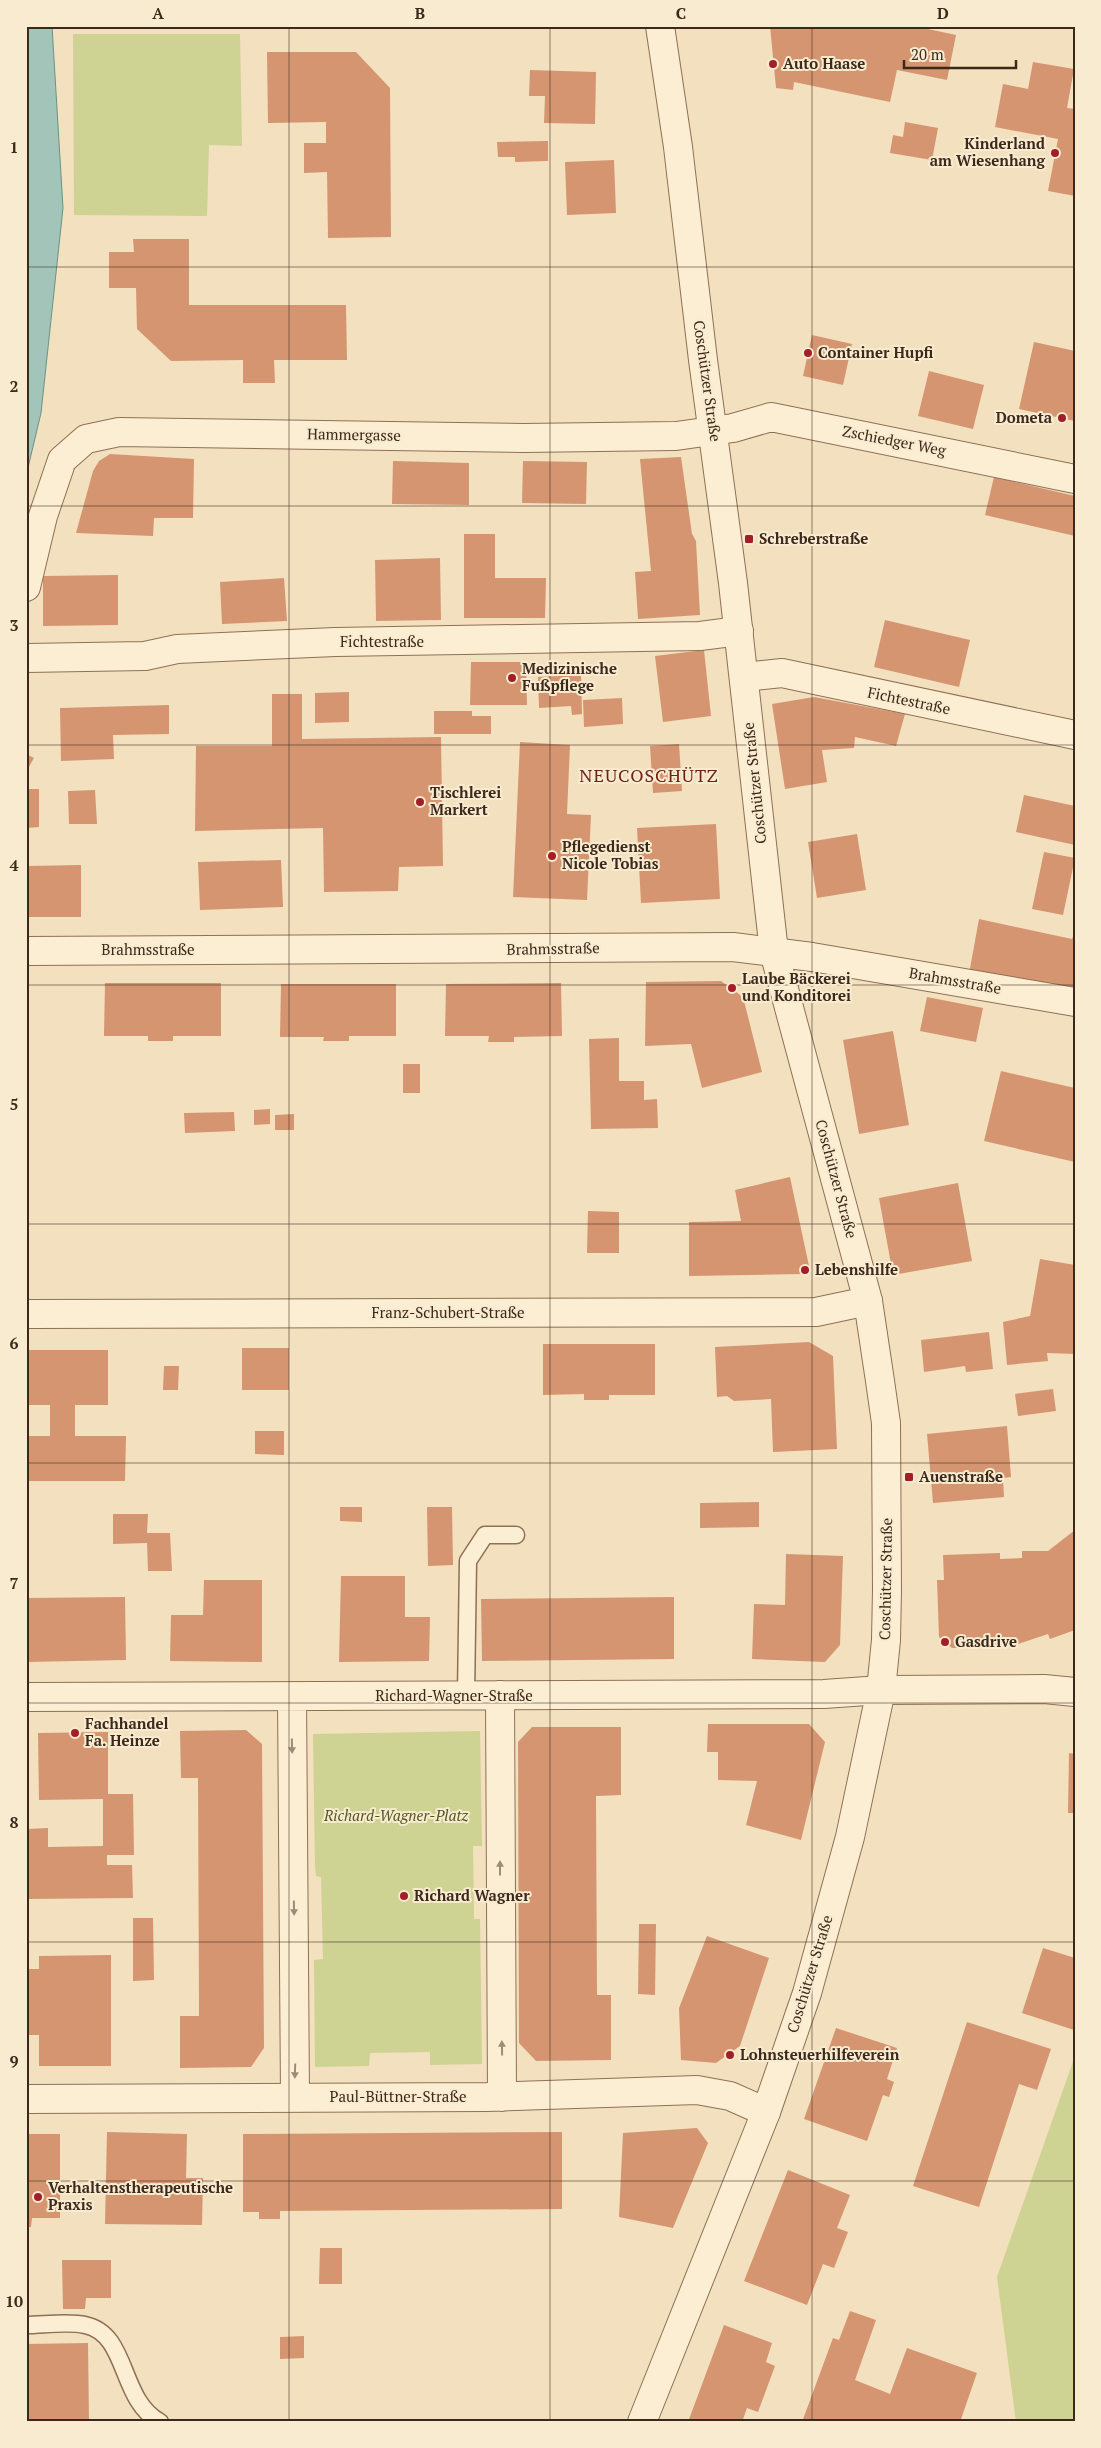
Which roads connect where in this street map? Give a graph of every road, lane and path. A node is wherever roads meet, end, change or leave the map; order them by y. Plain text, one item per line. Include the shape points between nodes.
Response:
1 (660, 26) edge
2 (713, 430) junction
3 (1075, 479) edge
4 (26, 587) edge
5 (739, 631) junction
6 (26, 658) edge
7 (744, 676) junction
8 (1075, 735) edge
9 (26, 951) edge
10 (774, 952) junction
11 (1075, 1002) edge
12 (868, 1301) junction
13 (26, 1314) edge
14 (516, 1535) dead end
15 (1075, 1680) edge
16 (1044, 1689) junction
17 (882, 1690) junction
18 (1075, 1692) edge
19 (466, 1695) junction
20 (500, 1695) junction
21 (26, 1697) edge
22 (292, 1697) junction
23 (294, 2097) junction
24 (502, 2097) junction
25 (26, 2099) edge
26 (766, 2112) junction
27 (26, 2325) edge
28 (160, 2422) edge
29 (642, 2422) edge

1 - 2 street, Coschützer Straße
2 - 3 street, Zschiedger Weg via 771,417
2 - 4 street, Hammergasse via 676,436 523,438 119,432 86,439 62,460 43,516
2 - 5 street, Coschützer Straße
5 - 6 street, Fichtestraße via 700,636 335,642 177,649 145,656
5 - 7 street, Coschützer Straße
7 - 8 street, Fichtestraße via 782,673
7 - 10 street, Coschützer Straße
9 - 10 street, Brahmsstraße via 733,947
10 - 11 street, Brahmsstraße
10 - 12 street, Coschützer Straße
12 - 13 street, Franz-Schubert-Straße via 816,1312
12 - 17 street, Coschützer Straße via 886,1423 887,1590
14 - 19 lane via 485,1534 468,1561
15 - 16 street
16 - 17 street
16 - 18 street
17 - 20 street, Richard-Wagner-Straße via 824,1694
17 - 26 street, Coschützer Straße via 847,1846 807,1993
19 - 20 street, Richard-Wagner-Straße
19 - 22 street, Richard-Wagner-Straße
24 -> 20 street
21 - 22 street, Richard-Wagner-Straße
22 -> 23 street
23 - 24 street, Paul-Büttner-Straße
23 - 25 street, Paul-Büttner-Straße
24 - 26 street, Paul-Büttner-Straße via 697,2090 730,2096
26 - 29 street, Coschützer Straße
27 - 28 lane via 85,2324 106,2335 118,2352 137,2401

